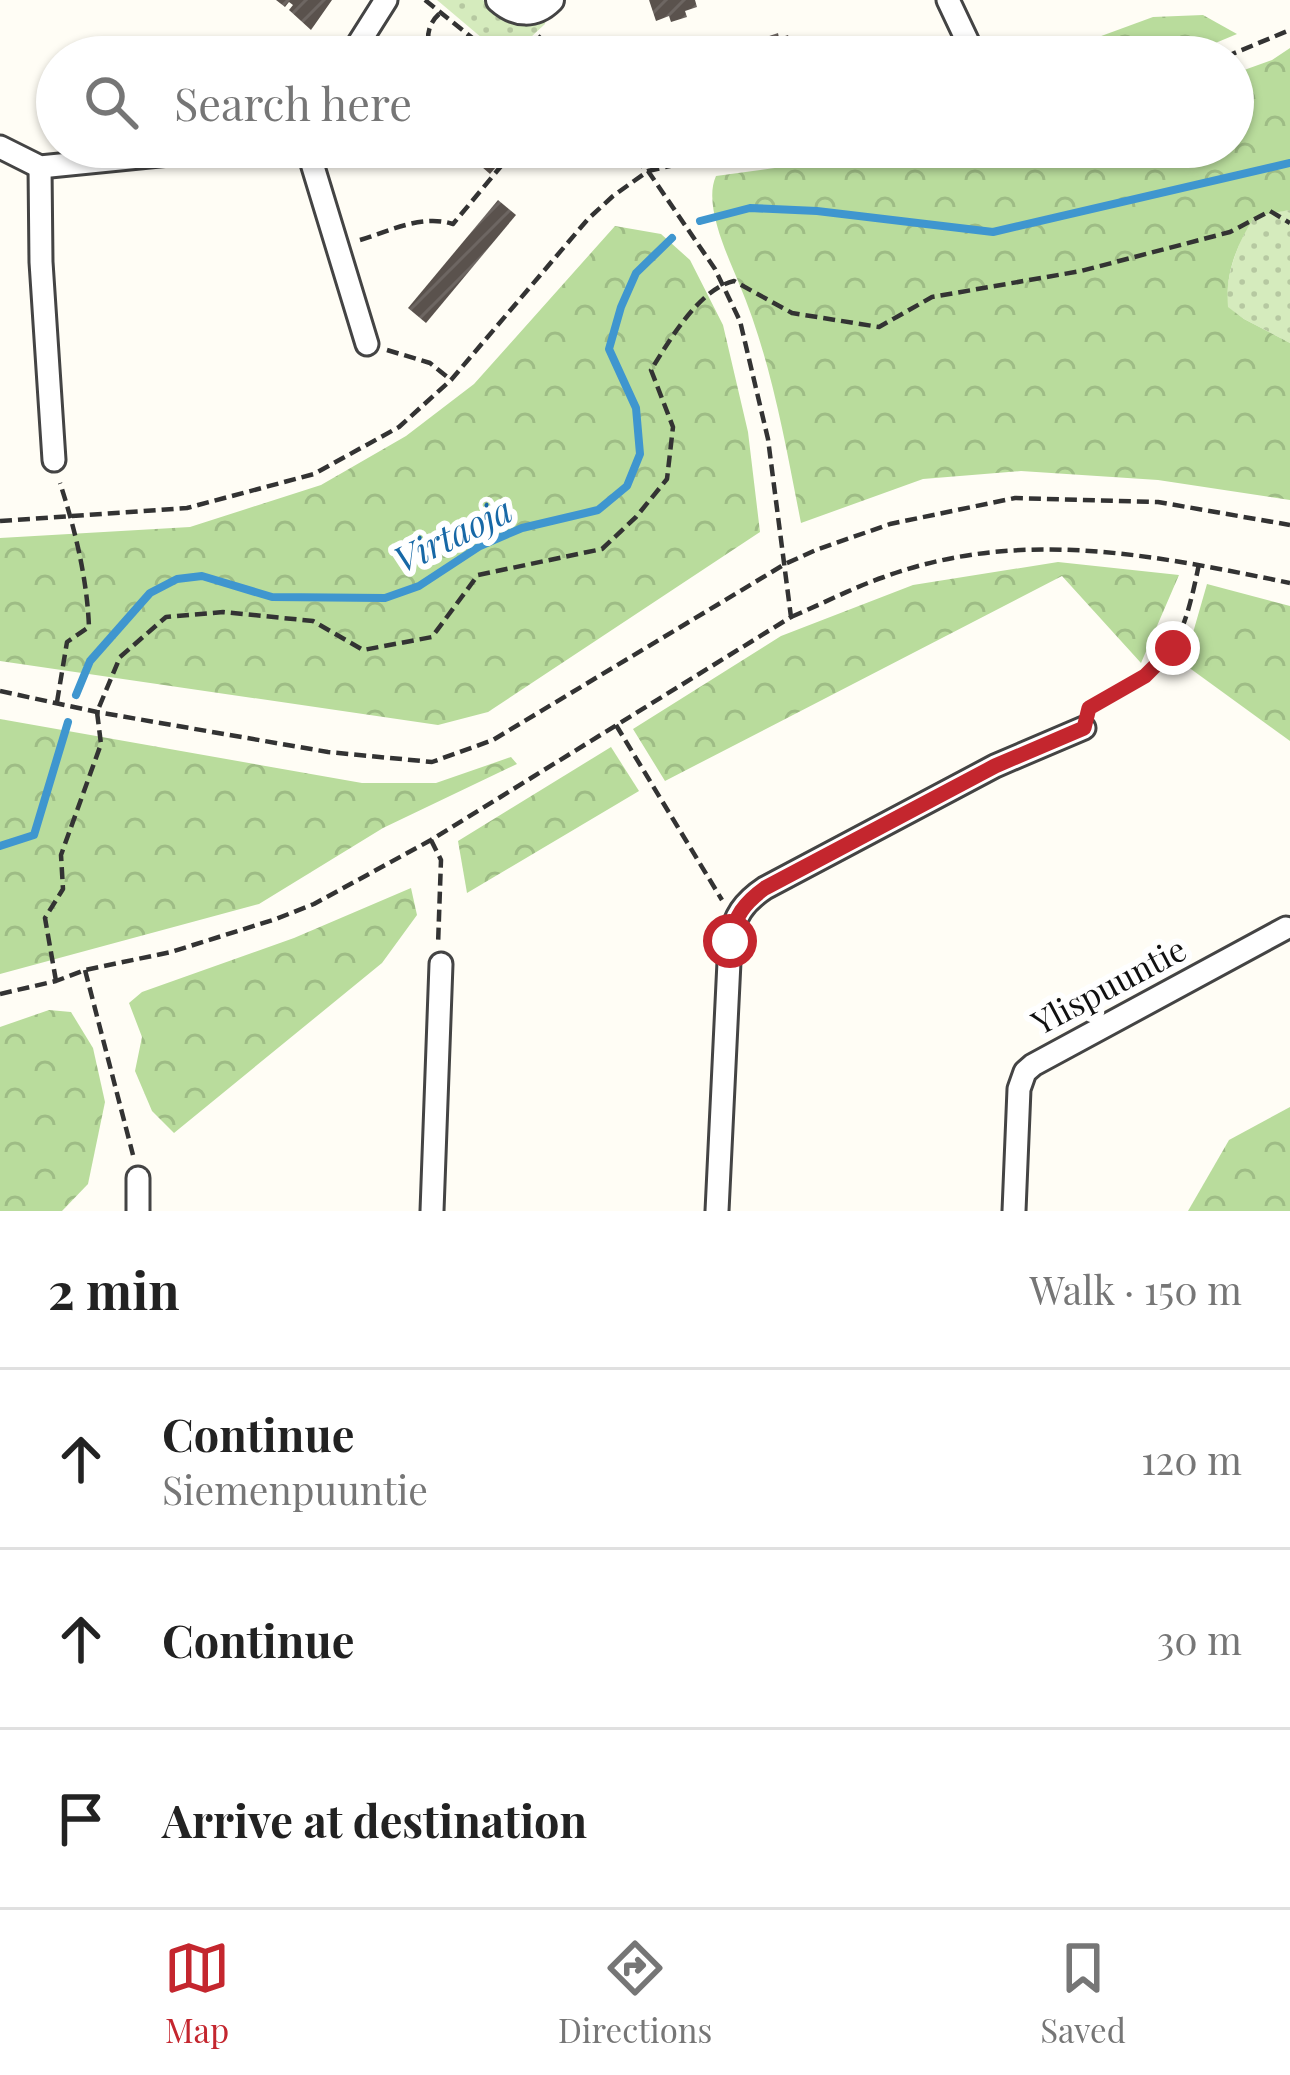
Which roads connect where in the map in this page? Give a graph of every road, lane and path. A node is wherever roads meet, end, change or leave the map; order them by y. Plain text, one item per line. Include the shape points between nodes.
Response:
1 (386, 0) edge
2 (425, 0) edge
3 (499, 0) edge
4 (550, 0) edge
5 (948, 0) edge
6 (440, 12) junction
7 (1290, 30) edge
8 (363, 36) edge
9 (428, 36) edge
10 (470, 36) edge
11 (965, 36) edge
12 (1254, 45) edge
13 (0, 147) edge
14 (36, 165) edge
15 (40, 168) edge
16 (314, 168) edge
17 (500, 168) edge
18 (644, 168) edge
19 (661, 168) edge
20 (648, 171) junction
21 (1290, 223) edge
22 (338, 247) junction
23 (722, 284) junction
24 (367, 344) joint
25 (451, 380) junction
26 (54, 460) joint
27 (71, 517) junction
28 (0, 520) edge
29 (1290, 525) edge
30 (1199, 564) junction
31 (785, 565) junction
32 (1290, 583) edge
33 (791, 617) junction
34 (0, 691) edge
35 (57, 703) junction
36 (97, 712) junction
37 (616, 725) junction
38 (1084, 728) joint
39 (430, 839) junction
40 (737, 915) junction
41 (1286, 928) dead end
42 (441, 964) joint
43 (85, 970) junction
44 (56, 981) junction
45 (0, 994) edge
46 (138, 1178) joint
47 (138, 1211) edge
48 (431, 1211) edge
49 (717, 1211) edge
50 (1014, 1211) edge

1 - 8 street
2 - 6 path
3 - 4 street via 519,12
5 - 11 street
6 - 9 path
6 - 10 path
7 - 12 path
13 - 14 street
15 - 26 street
16 - 22 street
17 - 22 path via 453,224 423,221
18 - 20 path
19 - 20 path
20 - 23 path
20 - 25 path via 588,219
21 - 23 path via 1270,211 1230,232 1081,271 932,297 879,327 792,313 734,281
22 - 24 street
23 - 31 path via 740,320 768,439
23 - 36 path via 679,325 651,370 673,427 667,479 602,549 478,575 432,637 363,650 313,621 223,612 166,617 120,657
24 - 25 path via 430,363
25 - 27 path via 399,427 314,474 187,508
26 - 27 path
27 - 28 path
27 - 35 path via 89,627 67,643
29 - 31 path via 1158,502 1015,498 890,524
30 - 32 path
30 - 33 path via 1012,549 885,576
30 - 38 path via 1173,648 1145,676 1089,708
31 - 33 path
31 - 36 path via 493,740 432,762
33 - 37 path
34 - 35 path
35 - 36 path
36 - 44 path via 101,744 61,855 63,889 44,918
37 - 39 path
37 - 40 path
38 - 40 street via 765,888
39 - 42 path via 441,860
39 - 43 path via 276,919
40 - 49 street
41 - 50 street, Ylispuuntie via 1025,1072
42 - 48 street
43 - 44 path
43 - 46 path
44 - 45 path
46 - 47 street

